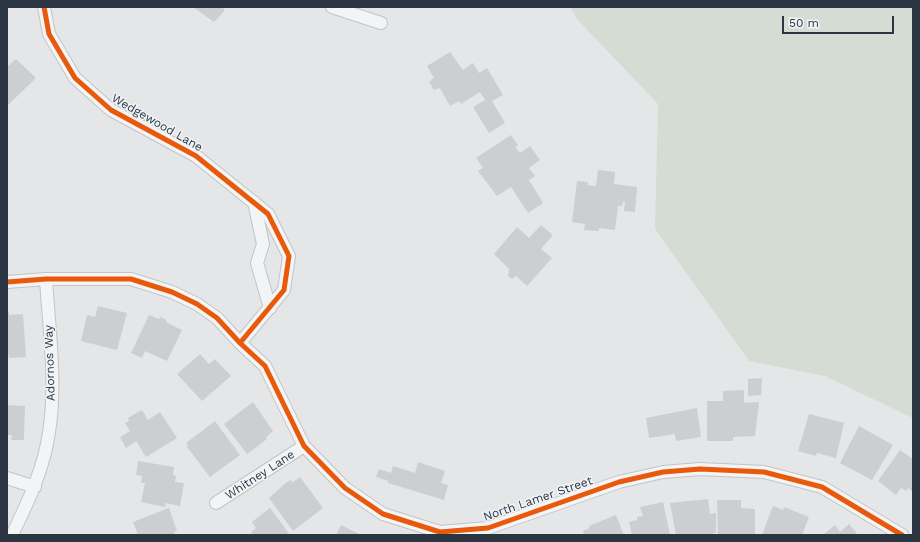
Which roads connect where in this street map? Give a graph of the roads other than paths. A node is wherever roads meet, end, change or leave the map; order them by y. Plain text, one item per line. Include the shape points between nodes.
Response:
1 (44, 7) edge
2 (332, 7) edge
3 (381, 23) dead end
4 (254, 202) junction
5 (46, 279) junction
6 (7, 282) edge
7 (270, 308) junction
8 (240, 343) junction
9 (304, 446) junction
10 (7, 478) edge
11 (35, 487) junction
12 (216, 503) dead end
13 (12, 535) edge
14 (902, 535) edge

1 - 4 street, Wedgewood Lane via 49,34 75,78 111,110 196,156
2 - 3 street
4 - 7 street via 263,244 257,263
4 - 7 street, Wedgewood Lane via 268,214 289,256 284,290
5 - 6 street, North Lamer Street
5 - 8 street, North Lamer Street via 131,279 172,292 197,304 216,318
5 - 11 street, Adornos Way via 52,380 49,432
7 - 8 street, Wedgewood Lane
8 - 9 street, North Lamer Street via 265,366
9 - 12 street, Whitney Lane
9 - 14 street, North Lamer Street via 344,488 384,514 440,532 488,528 619,482 664,472 700,469 764,472 822,487
10 - 11 street
11 - 13 street, Adornos Way

